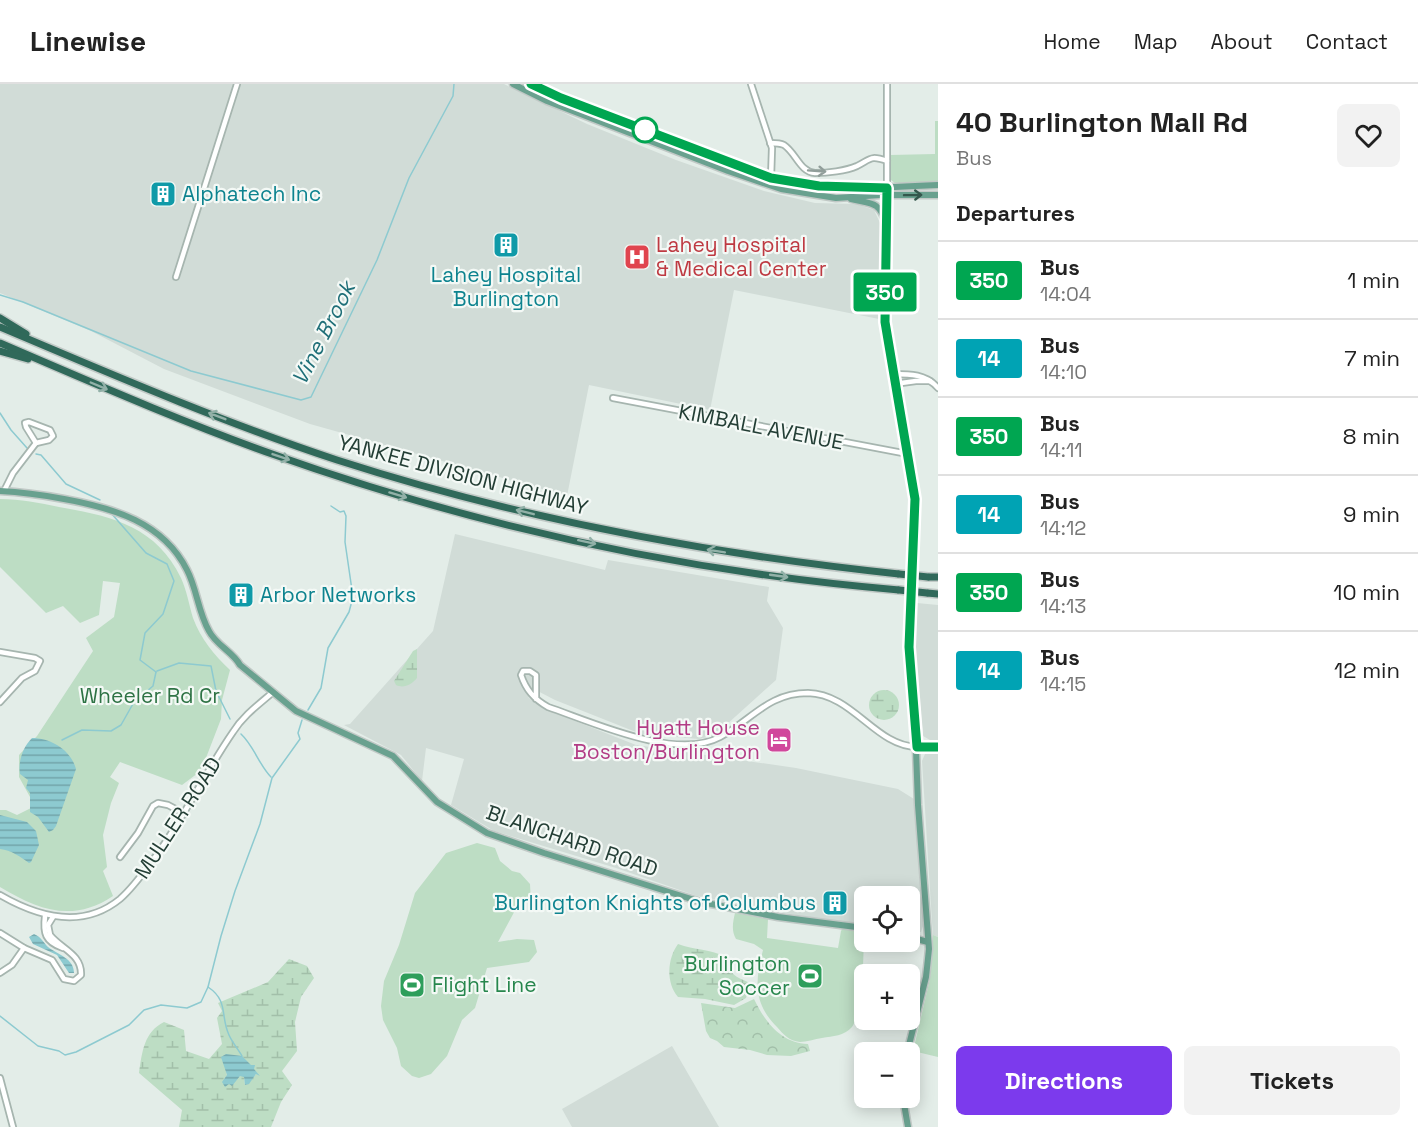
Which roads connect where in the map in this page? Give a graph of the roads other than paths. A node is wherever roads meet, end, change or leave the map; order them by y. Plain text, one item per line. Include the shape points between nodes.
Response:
1 (237, 84) edge
2 (513, 84) edge
3 (531, 84) edge
4 (751, 84) edge
5 (887, 84) edge
6 (770, 143) junction
7 (887, 161) junction
8 (770, 182) junction
9 (938, 185) edge
10 (887, 188) junction
11 (888, 195) junction
12 (938, 195) edge
13 (847, 198) junction
14 (887, 227) junction
15 (176, 277) dead end
16 (0, 318) edge
17 (0, 327) edge
18 (37, 343) junction
19 (0, 344) edge
20 (0, 351) edge
21 (45, 363) junction
22 (893, 374) junction
23 (933, 382) junction
24 (894, 384) junction
25 (938, 388) edge
26 (613, 398) dead end
27 (36, 443) junction
28 (909, 454) junction
29 (2, 491) edge
30 (938, 577) edge
31 (938, 594) edge
32 (0, 652) edge
33 (272, 693) junction
34 (536, 699) junction
35 (0, 702) edge
36 (917, 747) junction
37 (938, 747) edge
38 (185, 814) junction
39 (120, 857) dead end
40 (0, 895) edge
41 (45, 916) junction
42 (54, 917) junction
43 (854, 927) edge
44 (0, 933) edge
45 (920, 940) edge
46 (928, 942) junction
47 (24, 948) junction
48 (65, 949) junction
49 (0, 973) edge
50 (910, 1042) edge
51 (0, 1078) edge
52 (905, 1108) edge
53 (13, 1127) edge
54 (908, 1127) edge

1 - 15 street
2 - 8 main road via 547,101
3 - 8 main road
4 - 6 street
5 - 7 street
6 -> 7 street via 785,146 812,172 843,170 874,157
6 - 8 street
7 - 10 street
8 - 10 main road
8 - 13 main road via 819,197
9 - 10 main road
10 - 11 main road
11 -> 12 main road
11 - 13 main road
11 - 14 main road
13 - 14 main road via 876,205
14 - 22 main road via 885,322
16 - 18 highway
17 - 18 highway, YANKEE DIVISION HIGHWAY
30 -> 18 highway, YANKEE DIVISION HIGHWAY, bridge via 698,548 471,499 298,447
19 - 21 highway, YANKEE DIVISION HIGHWAY
20 - 21 highway
21 -> 31 highway, YANKEE DIVISION HIGHWAY, bridge via 265,451 431,505 541,533 676,560
22 - 23 street via 918,375
22 - 24 main road
23 - 24 street
23 - 25 street
24 - 28 main road
26 - 28 street, KIMBALL AVENUE
27 - 27 street via 49,440 50,430 25,423
27 - 29 street
28 - 36 main road via 916,513 909,647
29 - 33 main road, BLANCHARD ROAD via 100,506 153,530 188,571 212,637
32 - 35 street via 40,661 35,671 22,678
33 - 38 street, MULLER ROAD via 232,732
33 - 43 main road, BLANCHARD ROAD via 303,715 393,756 437,802 487,833 702,902
34 - 34 street via 536,675 523,671 525,686
34 - 36 street via 548,707 631,736 692,745 720,737 777,698 815,694 843,704 899,745
36 - 37 main road
36 - 46 main road
38 - 39 street via 168,805 153,806
38 - 42 street, MULLER ROAD via 118,901 89,915
40 - 41 street, MULLER ROAD
41 - 42 street, MULLER ROAD
41 - 48 street via 46,938
42 - 48 street via 48,932
44 - 47 street
45 - 46 main road
46 - 50 main road via 926,977
47 - 48 street via 52,960 64,979 74,981 81,975 81,967
47 - 49 street via 12,965
51 - 53 street
52 - 54 main road

